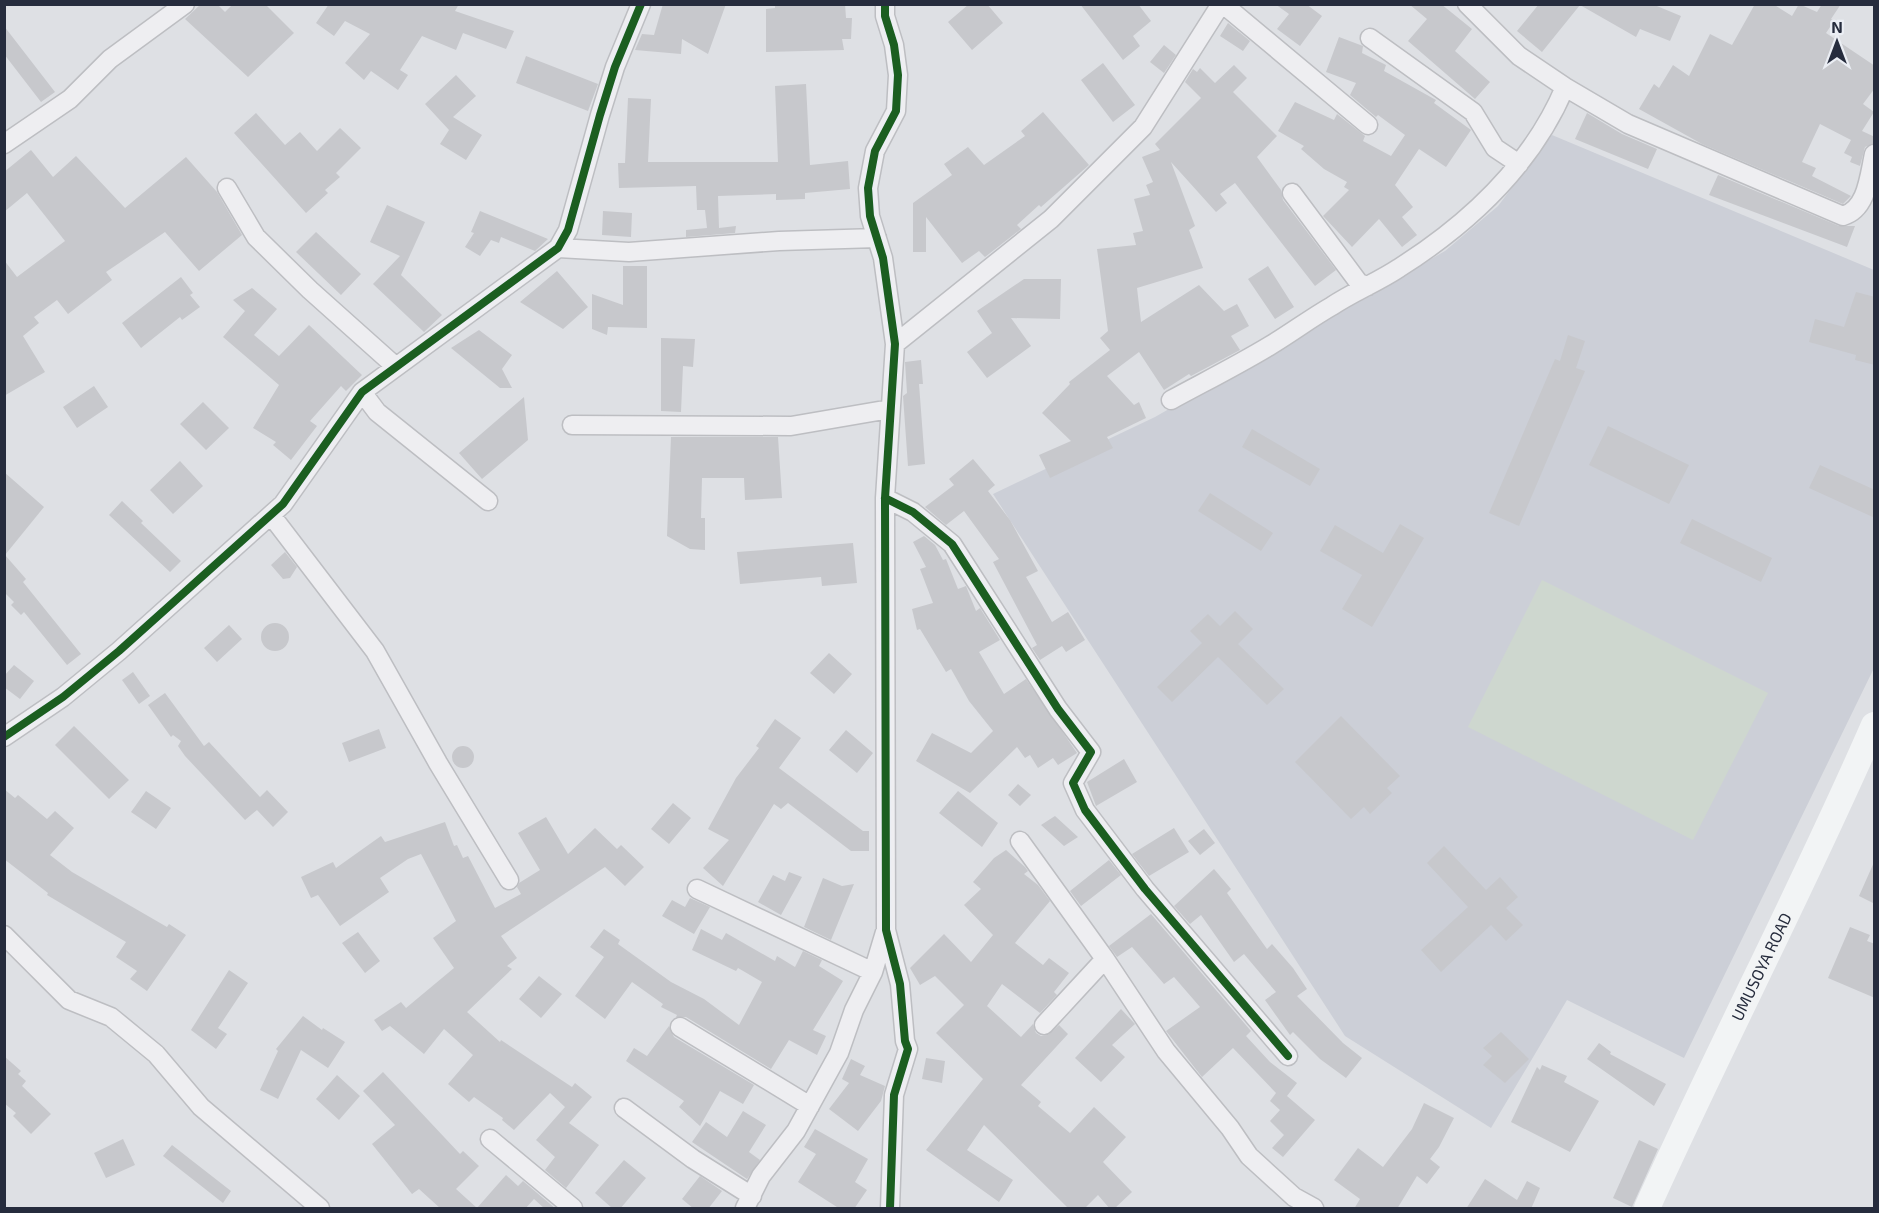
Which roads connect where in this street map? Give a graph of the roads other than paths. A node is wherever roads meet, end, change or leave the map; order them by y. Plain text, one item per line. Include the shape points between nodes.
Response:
1 (185, 4) edge
2 (641, 4) edge
3 (885, 4) edge
4 (1222, 4) edge
5 (1467, 4) edge
6 (1370, 38) dead end
7 (1565, 87) junction
8 (1368, 125) dead end
9 (4, 144) edge
10 (1875, 154) edge
11 (1520, 164) junction
12 (227, 188) dead end
13 (1292, 193) dead end
14 (877, 238) junction
15 (558, 248) junction
16 (1368, 286) junction
17 (895, 344) junction
18 (395, 366) junction
19 (362, 392) junction
20 (1171, 400) dead end
21 (890, 409) junction
22 (572, 425) dead end
23 (885, 498) junction
24 (488, 501) dead end
25 (272, 515) junction
26 (1875, 725) edge
27 (4, 737) edge
28 (1020, 841) dead end
29 (508, 880) dead end
30 (697, 889) dead end
31 (886, 930) junction
32 (4, 936) edge
33 (1105, 959) junction
34 (873, 972) junction
35 (1044, 1025) dead end
36 (680, 1028) dead end
37 (1288, 1056) dead end
38 (810, 1106) junction
39 (624, 1108) dead end
40 (490, 1139) dead end
41 (748, 1202) edge
42 (320, 1209) edge
43 (573, 1209) edge
44 (890, 1209) edge
45 (1314, 1209) edge
46 (1647, 1209) edge

1 - 9 street via 110,59 70,99
2 - 15 street via 615,67 568,230
3 - 14 street via 898,75 896,111 875,151 868,188
4 - 8 street
4 - 17 street via 1143,127 1051,219
5 - 7 street via 1520,56
6 - 11 street via 1473,112 1495,148
7 - 10 street via 1667,143 1843,216 1855,213 1860,205
7 - 11 street via 1552,119
11 - 16 street via 1480,207 1445,236
12 - 18 street via 256,237
13 - 16 street via 1359,282
14 - 15 street via 629,252
14 - 17 street
15 - 18 street
16 - 20 street
17 - 21 street
18 - 19 street
19 - 24 street via 377,412
19 - 25 street
21 - 22 street via 791,426
21 - 23 street
23 - 31 street
23 - 37 street via 913,512 952,544 1058,709 1091,752 1073,783 1085,810 1145,889
25 - 27 street via 103,664
25 - 29 street via 375,651
26 - 46 main road, UMUSOYA ROAD
28 - 33 street
30 - 34 street
31 - 34 street
31 - 44 street via 900,984 908,1049 894,1095
32 - 42 street via 69,1000 111,1017 156,1054 201,1107
33 - 35 street
33 - 45 street via 1166,1051 1249,1156 1294,1197
34 - 38 street via 839,1053
36 - 38 street
38 - 41 street via 761,1176
39 - 41 street
40 - 43 street

